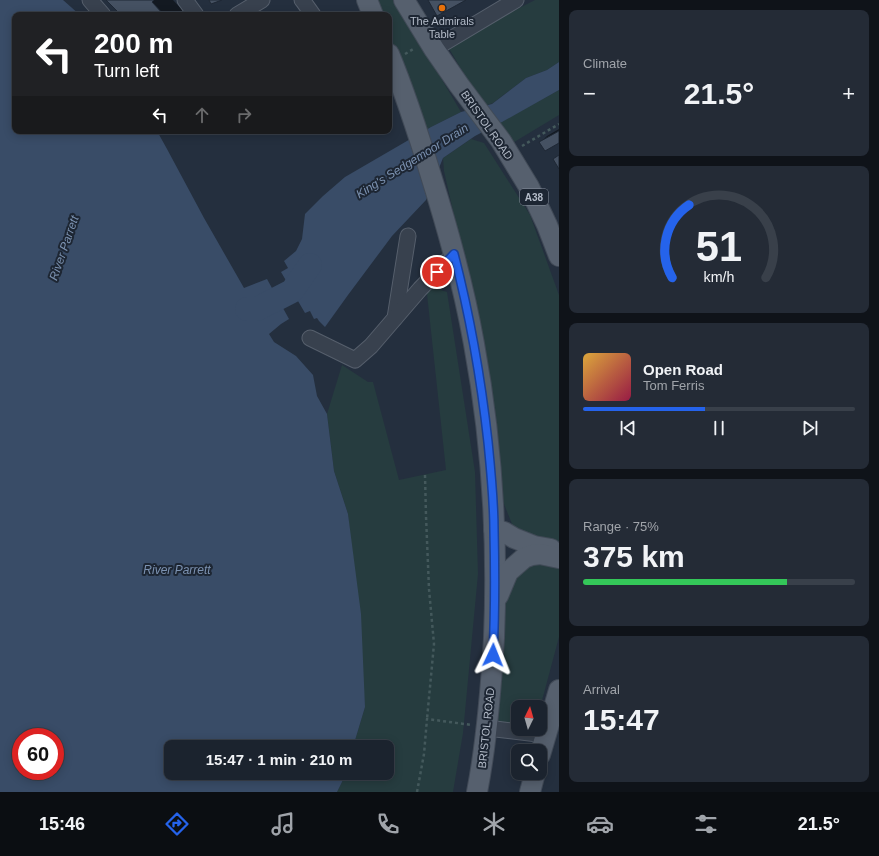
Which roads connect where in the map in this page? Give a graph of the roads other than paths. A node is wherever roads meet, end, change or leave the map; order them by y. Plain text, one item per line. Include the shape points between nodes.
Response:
1 (90, 0) edge
2 (185, 0) edge
3 (262, 0) edge
4 (303, 0) edge
5 (367, 0) edge
6 (404, 0) edge
7 (516, 0) edge
8 (100, 12) edge
9 (194, 12) edge
10 (242, 12) edge
11 (311, 12) edge
12 (372, 12) edge
13 (429, 41) junction
14 (392, 62) edge
15 (408, 236) dead end
16 (454, 254) junction
17 (559, 256) edge
18 (395, 318) junction
19 (310, 338) dead end
20 (494, 529) junction
21 (559, 549) edge
22 (559, 558) edge
23 (495, 603) junction
24 (559, 690) edge
25 (481, 727) junction
26 (511, 731) edge
27 (547, 732) edge
28 (533, 780) edge
29 (477, 792) edge
30 (530, 792) edge

1 - 8 lane
2 - 9 lane
3 - 10 lane
4 - 11 lane
5 - 12 main road
6 - 13 main road, BRISTOL ROAD / A38
7 - 13 lane
13 - 17 main road, BRISTOL ROAD / A38 via 504,146 529,187
14 - 16 main road, BRISTOL ROAD via 416,126
15 - 18 lane
16 - 18 lane
16 - 20 main road, BRISTOL ROAD via 474,343 484,403
18 - 19 lane via 355,360
20 - 21 main road via 534,546
20 - 23 main road, BRISTOL ROAD
22 - 23 main road via 540,554 524,558 508,572
23 - 25 main road, BRISTOL ROAD via 493,655
24 - 27 main road
25 - 26 lane
25 - 29 main road, BRISTOL ROAD
28 - 30 main road

